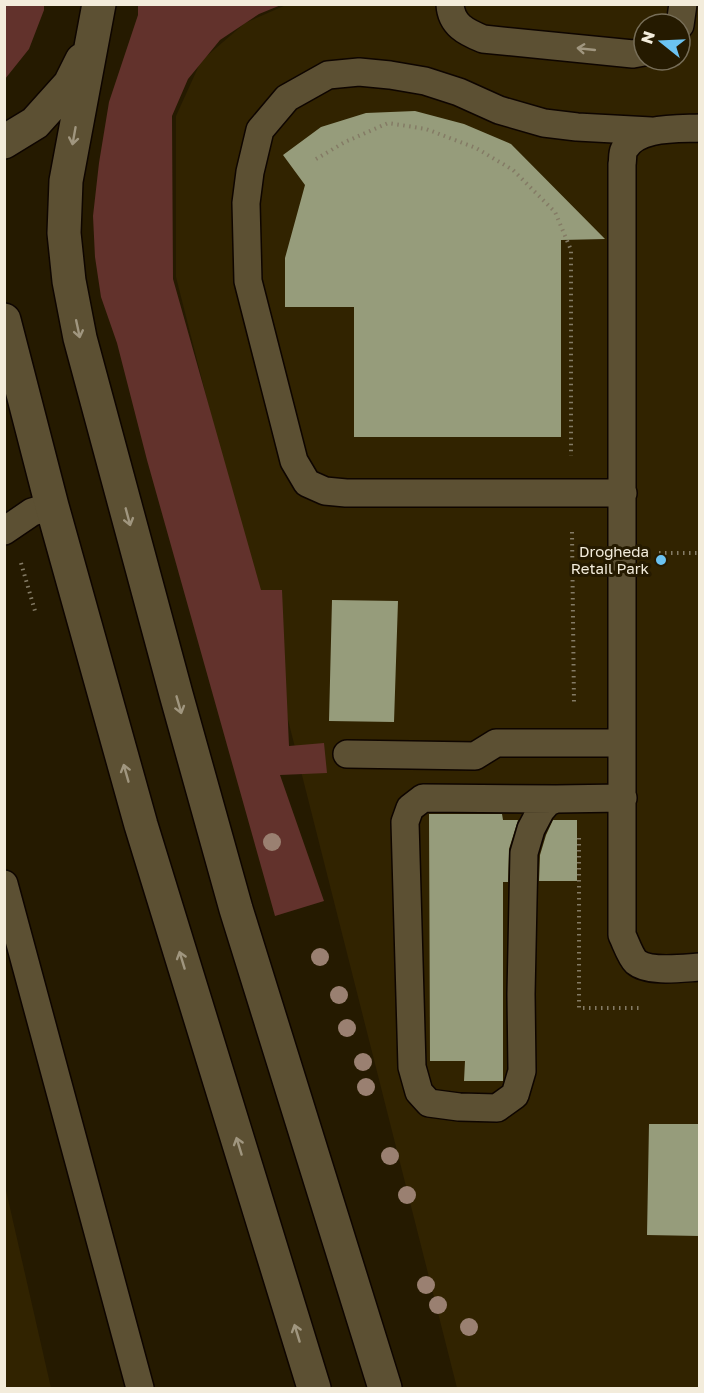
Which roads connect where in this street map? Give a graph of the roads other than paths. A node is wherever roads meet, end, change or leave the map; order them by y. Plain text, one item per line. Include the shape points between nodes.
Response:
1 (99, 4) edge
2 (450, 4) edge
3 (92, 37) junction
4 (632, 54) edge
5 (699, 128) edge
6 (651, 131) junction
7 (4, 142) edge
8 (4, 320) edge
9 (622, 492) junction
10 (52, 506) junction
11 (4, 531) edge
12 (622, 744) junction
13 (347, 754) dead end
14 (623, 798) junction
15 (566, 799) junction
16 (4, 884) edge
17 (699, 967) edge
18 (140, 1389) edge
19 (314, 1389) edge
20 (386, 1389) edge

1 - 3 street
4 -> 2 lane via 483,39 459,26
3 - 7 street via 70,84 35,123
3 -> 20 street via 66,181 64,233 80,338 236,909
5 - 6 lane
6 - 9 lane via 636,137 624,150 622,164
6 - 9 lane via 544,123 425,81 358,72 328,75 287,98 260,130 246,203 248,281 294,461 307,483 324,491 346,493
8 - 10 street
9 - 12 lane
10 - 11 lane via 32,512
19 -> 10 street via 141,825
12 - 13 lane via 495,743 475,756
12 - 14 lane
14 - 15 lane
14 - 17 lane via 622,935 636,962 650,968
15 - 15 lane via 548,802 541,810 524,853 522,1071 515,1095 497,1108 429,1103 418,1092 412,1067 405,822 410,808 423,798
16 - 18 lane

